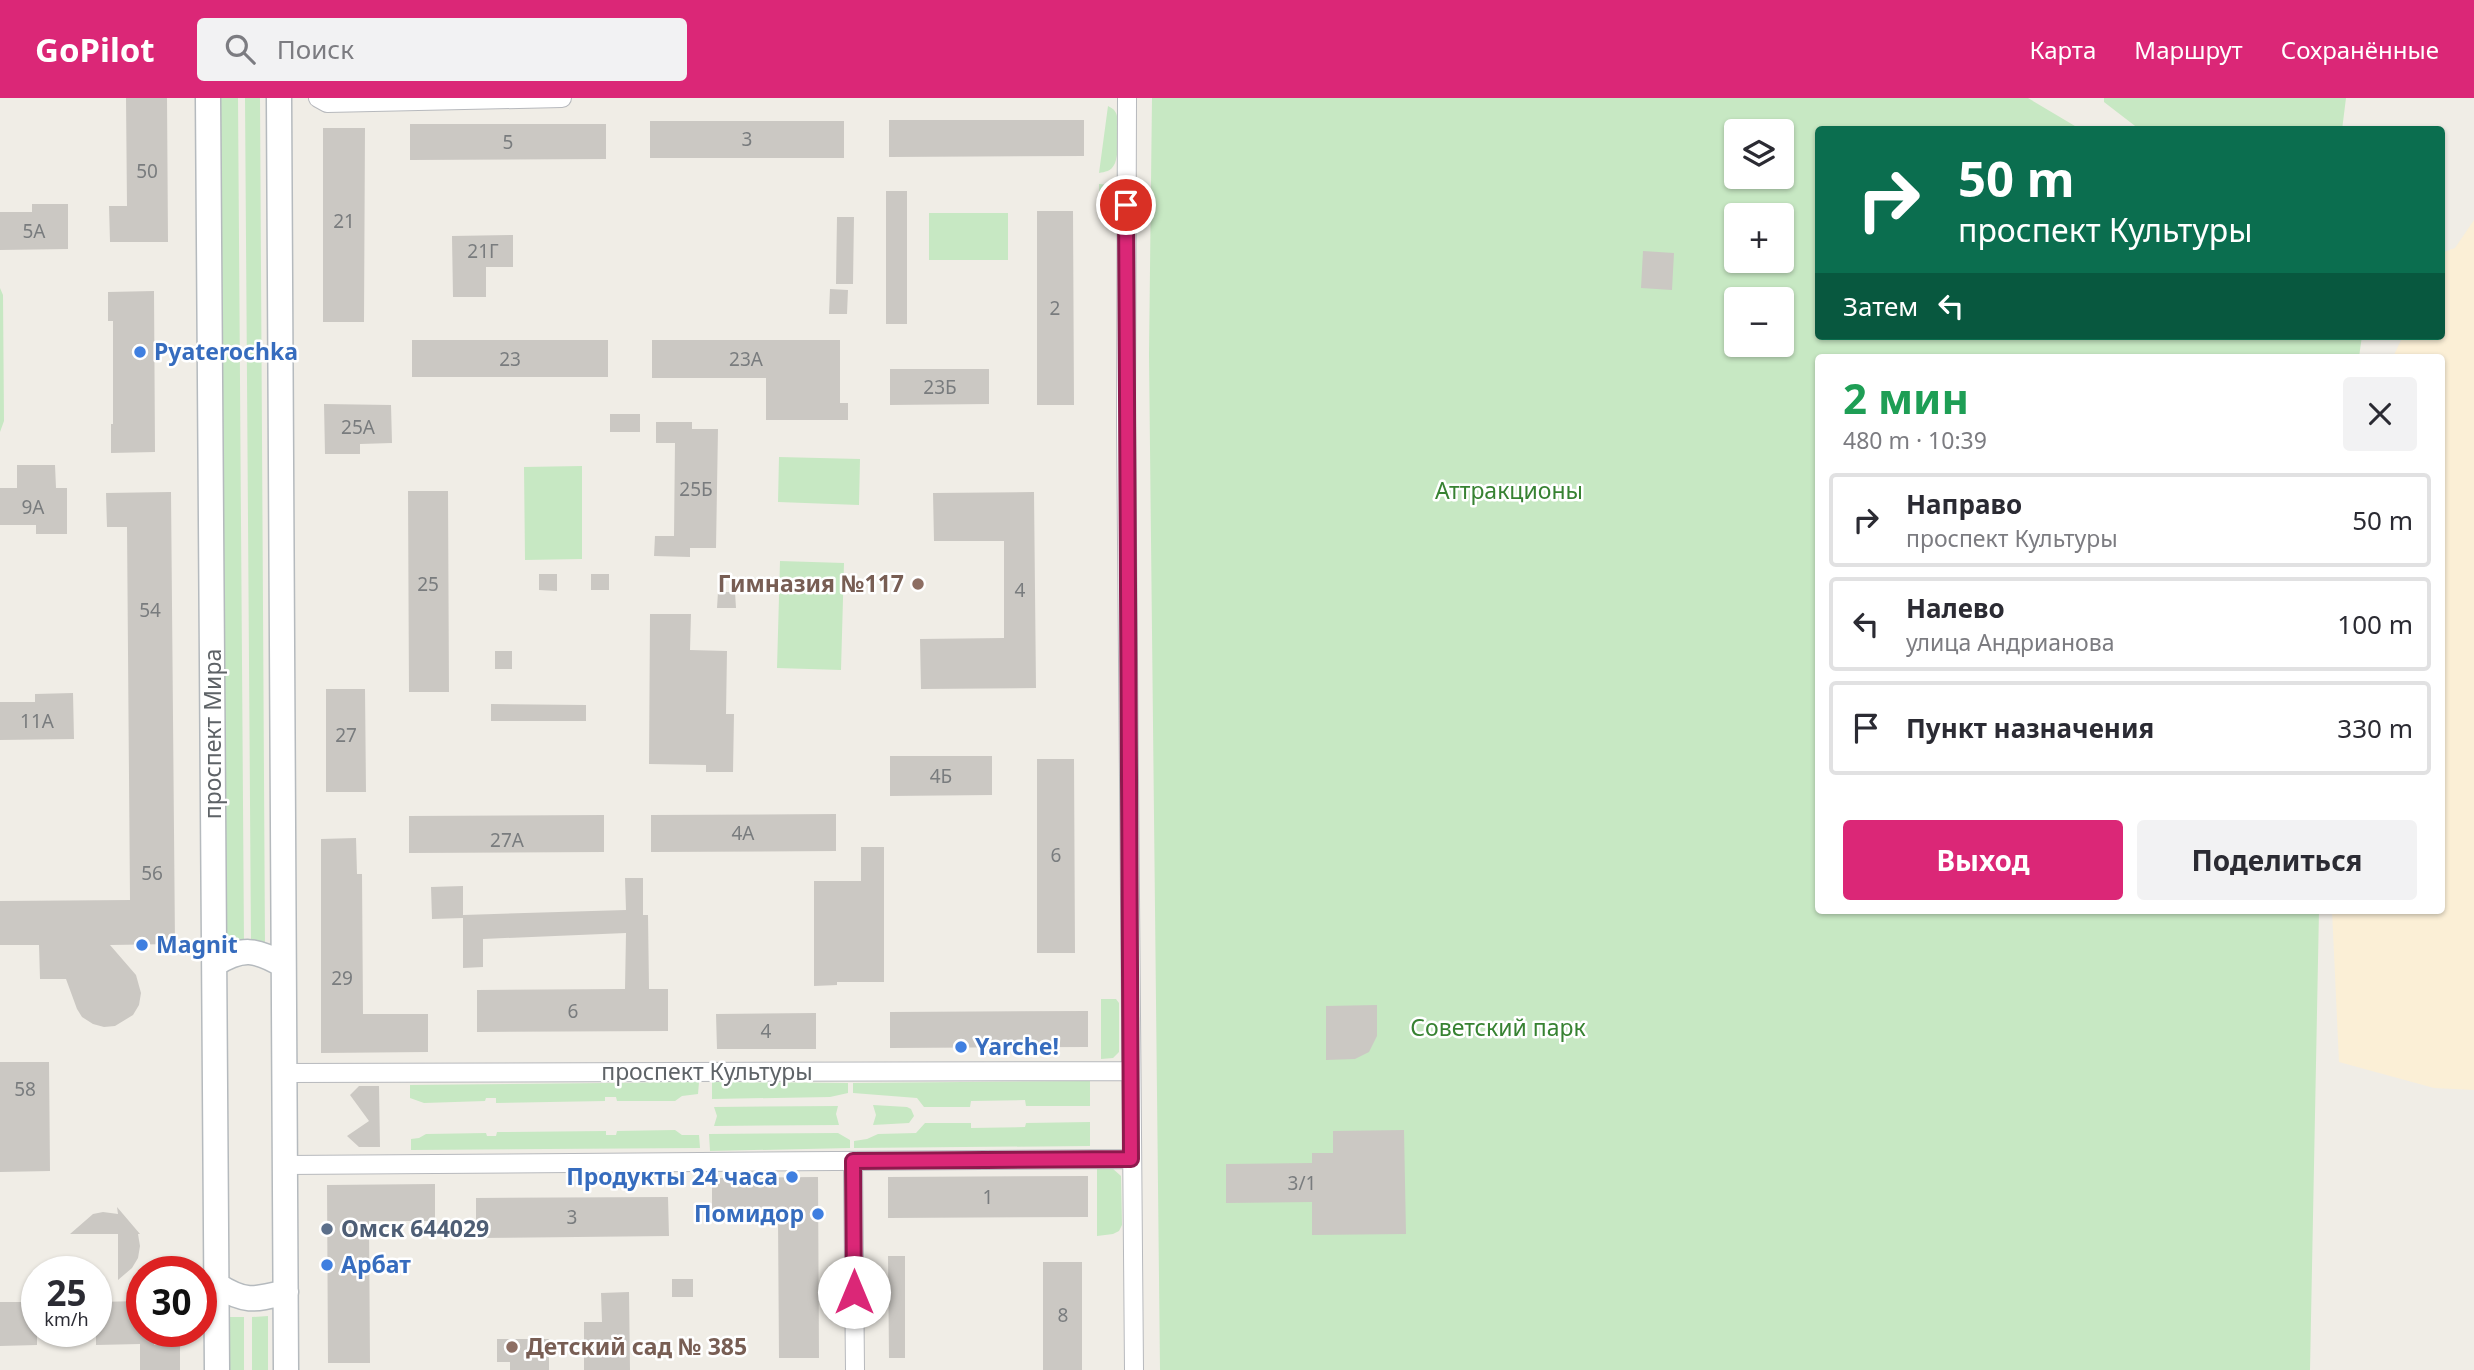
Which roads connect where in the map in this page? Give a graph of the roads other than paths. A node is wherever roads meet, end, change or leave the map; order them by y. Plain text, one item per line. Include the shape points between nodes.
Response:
1 (208, 98) edge
2 (279, 98) edge
3 (318, 98) edge
4 (562, 98) edge
5 (1127, 98) edge
6 (215, 964) junction
7 (283, 965) junction
8 (1130, 1071) junction
9 (284, 1073) junction
10 (1131, 1159) junction
11 (853, 1161) junction
12 (285, 1164) junction
13 (216, 1256) edge
14 (217, 1285) edge
15 (286, 1292) junction
16 (217, 1347) edge
17 (217, 1370) edge
18 (286, 1370) edge
19 (855, 1370) edge
20 (1133, 1370) edge

1 - 6 main road, проспект Мира
2 - 7 main road
3 - 4 street via 327,103
5 - 8 street
6 - 7 main road via 247,951 267,955
6 - 13 main road, проспект Мира
7 - 9 main road
8 - 9 street, проспект Культуры
8 - 10 street
9 - 12 main road
10 - 11 street
10 - 20 street
11 - 12 street
11 - 19 street
12 - 15 main road
14 - 15 main road via 236,1297 250,1299
15 - 18 main road
16 - 17 main road, проспект Мира

